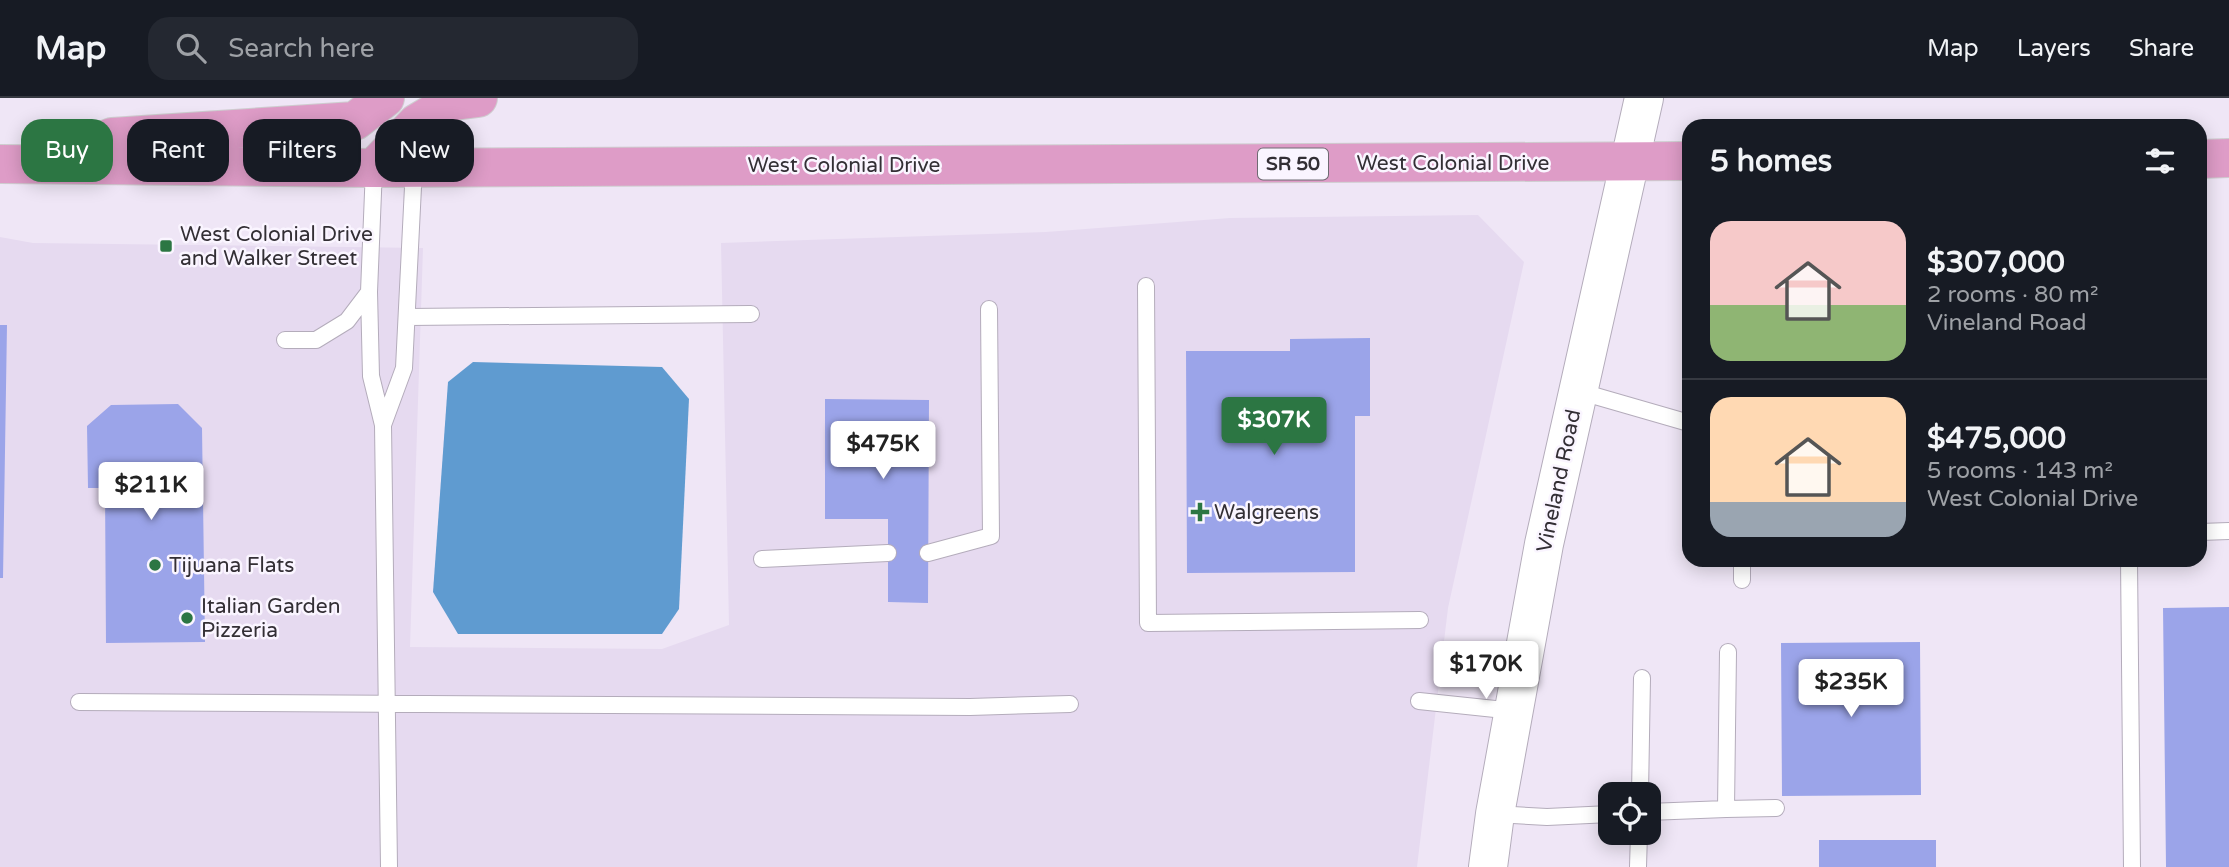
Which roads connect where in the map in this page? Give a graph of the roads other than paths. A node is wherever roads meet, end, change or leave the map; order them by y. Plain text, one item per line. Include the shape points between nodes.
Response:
1 (385, 98) edge
2 (478, 98) edge
3 (1644, 98) edge
4 (113, 137) edge
5 (2229, 158) edge
6 (2207, 159) edge
7 (1682, 161) edge
8 (1629, 162) junction
9 (0, 164) edge
10 (21, 164) edge
11 (113, 164) edge
12 (474, 167) edge
13 (374, 168) junction
14 (413, 182) edge
15 (1146, 286) dead end
16 (369, 292) junction
17 (989, 309) dead end
18 (751, 314) dead end
19 (408, 317) junction
20 (285, 340) dead end
21 (1578, 391) junction
22 (1682, 421) edge
23 (383, 425) junction
24 (2229, 531) edge
25 (2207, 532) edge
26 (888, 553) dead end
27 (928, 553) dead end
28 (762, 559) dead end
29 (1742, 567) edge
30 (2129, 567) edge
31 (1742, 580) dead end
32 (1420, 620) dead end
33 (1728, 652) dead end
34 (1642, 678) dead end
35 (1419, 701) dead end
36 (79, 702) dead end
37 (386, 702) junction
38 (1070, 704) dead end
39 (1514, 711) junction
40 (1640, 782) edge
41 (1776, 808) dead end
42 (1726, 809) junction
43 (1661, 812) edge
44 (1495, 814) junction
45 (1598, 815) edge
46 (1639, 845) edge
47 (389, 867) edge
48 (1488, 867) edge
49 (1638, 867) edge
50 (2132, 867) edge

1 - 4 highway via 355,121
2 - 13 highway via 454,101 417,123
3 - 8 main road, Vineland Road
5 - 6 highway
7 - 8 highway, West Colonial Drive / SR 50
8 - 12 highway, West Colonial Drive / SR 50
8 - 21 main road, Vineland Road
9 - 10 highway, West Colonial Drive / SR 50
11 - 13 highway, West Colonial Drive / SR 50
13 - 16 lane
14 - 19 lane
15 - 32 lane via 1148,623
16 - 20 lane via 347,321 316,340
16 - 23 lane via 371,376
17 - 27 lane via 991,536
18 - 19 lane
19 - 23 lane via 404,368
21 - 22 lane
21 - 39 main road, Vineland Road
23 - 37 lane
24 - 25 lane
26 - 28 lane
29 - 31 lane
30 - 50 lane
33 - 42 lane
34 - 40 lane
35 - 39 lane
36 - 37 lane
37 - 38 lane
37 - 47 lane
39 - 44 main road, Vineland Road
41 - 42 lane
42 - 43 lane
44 - 45 lane
44 - 48 main road, Vineland Road
46 - 49 lane

